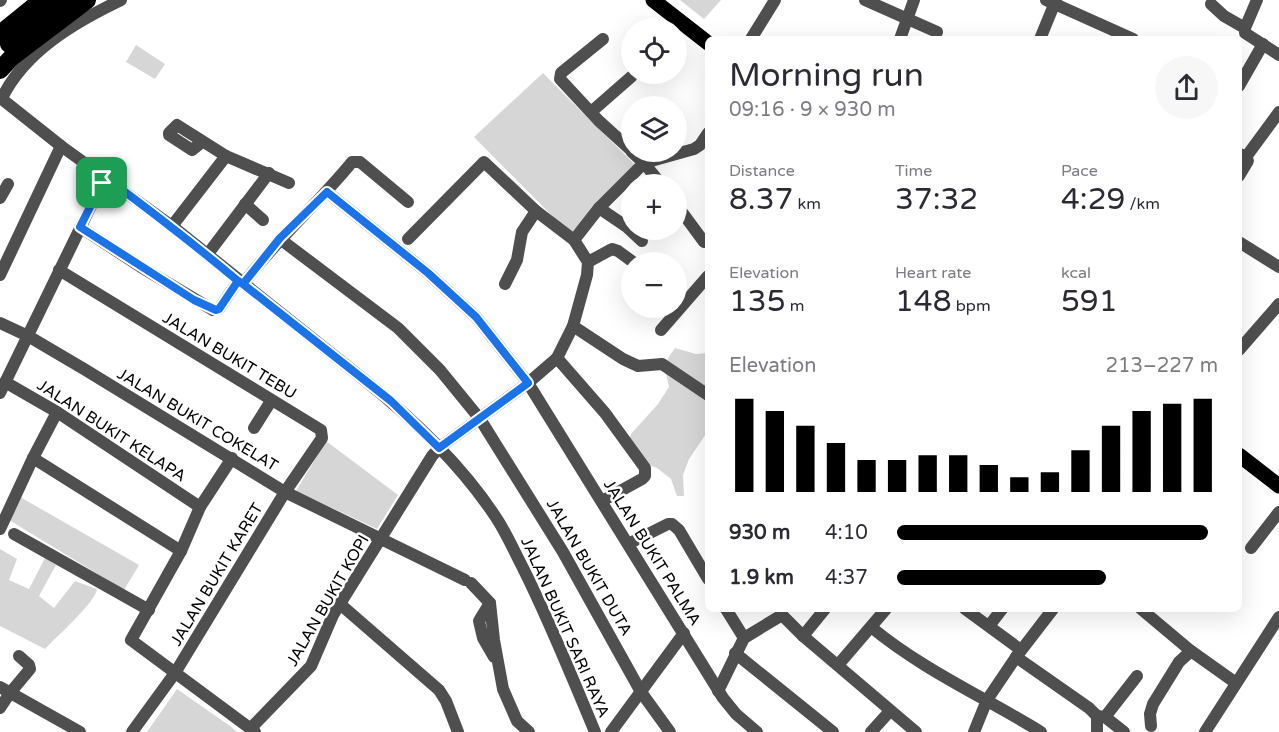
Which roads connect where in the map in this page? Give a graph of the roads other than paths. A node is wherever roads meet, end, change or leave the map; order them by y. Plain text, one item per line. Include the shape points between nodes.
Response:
1 (42, 0) edge
2 (64, 0) edge
3 (87, 0) edge
4 (121, 0) edge
5 (653, 0) edge
6 (775, 0) edge
7 (865, 0) edge
8 (914, 0) edge
9 (1257, 0) edge
10 (1052, 1) edge
11 (1211, 4) dead end
12 (908, 20) junction
13 (1245, 28) junction
14 (937, 32) dead end
15 (0, 34) edge
16 (753, 36) edge
17 (901, 36) edge
18 (1041, 36) edge
19 (1127, 36) edge
20 (603, 39) dead end
21 (705, 41) edge
22 (1263, 44) junction
23 (0, 52) edge
24 (1279, 55) edge
25 (0, 70) edge
26 (1242, 81) edge
27 (623, 84) edge
28 (591, 112) junction
29 (1279, 112) edge
30 (705, 138) edge
31 (621, 141) edge
32 (202, 142) dead end
33 (61, 146) junction
34 (1243, 155) edge
35 (226, 156) junction
36 (644, 163) junction
37 (1242, 171) edge
38 (268, 173) junction
39 (653, 174) edge
40 (105, 177) junction
41 (289, 183) dead end
42 (8, 184) dead end
43 (327, 192) junction
44 (0, 198) edge
45 (408, 202) dead end
46 (245, 204) junction
47 (599, 208) junction
48 (536, 211) junction
49 (687, 219) edge
50 (263, 220) dead end
51 (172, 226) junction
52 (80, 227) junction
53 (280, 238) junction
54 (408, 238) dead end
55 (574, 240) junction
56 (642, 241) dead end
57 (704, 242) dead end
58 (1242, 244) edge
59 (621, 253) edge
60 (207, 255) junction
61 (588, 262) junction
62 (1279, 267) edge
63 (1, 270) edge
64 (59, 270) junction
65 (705, 279) edge
66 (241, 282) junction
67 (505, 284) dead end
68 (1279, 304) edge
69 (0, 323) edge
70 (573, 326) junction
71 (661, 330) dead end
72 (28, 336) junction
73 (1242, 347) edge
74 (557, 358) junction
75 (528, 383) junction
76 (3, 388) edge
77 (705, 393) edge
78 (271, 400) junction
79 (57, 412) junction
80 (480, 419) junction
81 (254, 428) dead end
82 (439, 448) junction
83 (1242, 457) edge
84 (33, 458) junction
85 (232, 458) junction
86 (1279, 486) edge
87 (285, 492) junction
88 (602, 501) junction
89 (200, 507) junction
90 (1279, 512) edge
91 (0, 530) edge
92 (14, 534) dead end
93 (381, 538) junction
94 (628, 544) junction
95 (1251, 548) dead end
96 (181, 551) junction
97 (705, 574) edge
98 (340, 604) junction
99 (149, 610) junction
100 (728, 612) edge
101 (783, 612) edge
102 (823, 612) edge
103 (884, 612) edge
104 (969, 612) edge
105 (1000, 612) edge
106 (1051, 612) edge
107 (1145, 612) edge
108 (1277, 625) edge
109 (989, 626) junction
110 (871, 627) junction
111 (684, 633) junction
112 (803, 636) junction
113 (744, 638) junction
114 (1191, 651) junction
115 (735, 653) junction
116 (1018, 653) junction
117 (19, 656) dead end
118 (838, 665) junction
119 (175, 673) junction
120 (1137, 676) dead end
121 (1236, 683) junction
122 (5, 690) edge
123 (718, 691) junction
124 (641, 692) junction
125 (987, 700) junction
126 (0, 708) edge
127 (890, 711) junction
128 (1101, 717) junction
129 (1151, 726) dead end
130 (253, 730) edge
131 (80, 732) edge
132 (132, 732) edge
133 (458, 732) edge
134 (529, 732) edge
135 (594, 732) edge
136 (610, 732) edge
137 (670, 732) edge
138 (757, 732) edge
139 (833, 732) edge
140 (871, 732) edge
141 (916, 732) edge
142 (974, 732) edge
143 (1041, 732) edge
144 (1097, 732) edge
145 (1124, 732) edge
146 (1205, 732) edge

1 - 15 highway
2 - 23 highway
3 - 25 highway via 12,56
4 - 33 street, JALAN BUKIT SARI RAYA via 89,15 32,56 2,98
5 - 21 main road
6 - 16 street
7 - 12 street
8 - 12 street
9 - 13 street
10 - 18 street
10 - 19 street
11 - 13 street
12 - 14 street
12 - 17 street
13 - 22 street via 1245,33
20 - 28 street via 560,76
22 - 24 street
22 - 26 street
27 - 28 street
28 - 31 street
29 - 34 street
30 - 36 street via 694,149
32 - 35 street
33 - 40 street, JALAN BUKIT SARI RAYA
33 - 63 street
34 - 37 street via 1247,163
35 - 38 street
35 - 51 street
36 - 39 street
36 - 47 street
38 - 41 street
38 - 46 street
40 - 51 street, JALAN BUKIT SARI RAYA
40 - 52 street
42 - 44 street
43 - 45 street via 356,161
43 - 53 street
43 - 75 street, JALAN BUKIT PALMA via 476,317
46 - 50 street
46 - 60 street
47 - 55 street
47 - 56 street
48 - 54 street via 484,162
48 - 55 street
48 - 67 street via 522,232 517,260
49 - 57 street
51 - 60 street, JALAN BUKIT SARI RAYA
52 - 64 street
52 - 66 street via 213,310 219,309
53 - 66 street
53 - 80 street, JALAN BUKIT DUTA via 398,328 440,370
55 - 61 street
58 - 62 street
59 - 61 street via 612,249
60 - 66 street, JALAN BUKIT SARI RAYA
61 - 70 street
64 - 72 street
64 - 78 street, JALAN BUKIT TEBU
65 - 71 street
66 - 82 street, JALAN BUKIT SARI RAYA via 391,401
68 - 73 street
69 - 72 street, JALAN BUKIT COKELAT
70 - 74 street
70 - 77 street via 638,366 662,364
72 - 76 street
72 - 85 street, JALAN BUKIT COKELAT
74 - 75 street, JALAN BUKIT KOPI
74 - 88 street via 645,468 642,479
75 - 80 street, JALAN BUKIT KOPI
75 - 88 street, JALAN BUKIT PALMA
76 - 79 street, JALAN BUKIT KELAPA
78 - 81 street
78 - 87 street, JALAN BUKIT TEBU via 323,433
79 - 84 street
79 - 89 street, JALAN BUKIT KELAPA
80 - 82 street, JALAN BUKIT KOPI
80 - 124 street, JALAN BUKIT DUTA via 563,552
82 - 93 street, JALAN BUKIT KOPI
82 - 135 street, JALAN BUKIT SARI RAYA via 484,501 507,536 564,656
83 - 86 main road
84 - 91 street
84 - 96 street
85 - 87 street, JALAN BUKIT COKELAT
85 - 89 street
87 - 93 street, JALAN BUKIT COKELAT
87 - 119 street, JALAN BUKIT KARET
88 - 94 street, JALAN BUKIT PALMA
89 - 96 street
90 - 95 street
92 - 99 street
93 - 98 street, JALAN BUKIT KOPI
93 - 134 street, JALAN BUKIT COKELAT via 468,581 490,603 503,689 517,721
94 - 97 street via 672,524
94 - 111 street, JALAN BUKIT PALMA
96 - 99 street
98 - 130 street, JALAN BUKIT KOPI via 311,666
98 - 133 street via 431,681 446,701
99 - 119 street via 131,640
100 - 113 street
101 - 112 street
101 - 113 street
102 - 112 street
103 - 110 street
104 - 109 street
105 - 109 street
106 - 116 street
107 - 114 street
108 - 121 street
109 - 116 street
110 - 118 street
110 - 125 street via 918,662
111 - 123 street, JALAN BUKIT PALMA
111 - 124 street
112 - 118 street
113 - 115 street
114 - 121 street
114 - 129 street via 1179,662 1153,704
115 - 123 street
115 - 139 street
116 - 125 street
116 - 128 street
117 - 122 street via 30,669
118 - 127 street
119 - 130 street
119 - 132 street, JALAN BUKIT KARET
120 - 128 street
121 - 146 street
122 - 126 street
122 - 131 street
123 - 138 street, JALAN BUKIT PALMA
124 - 136 street
124 - 137 street, JALAN BUKIT DUTA
125 - 142 street
125 - 143 street
127 - 140 street
127 - 141 street
128 - 144 street
128 - 145 street

